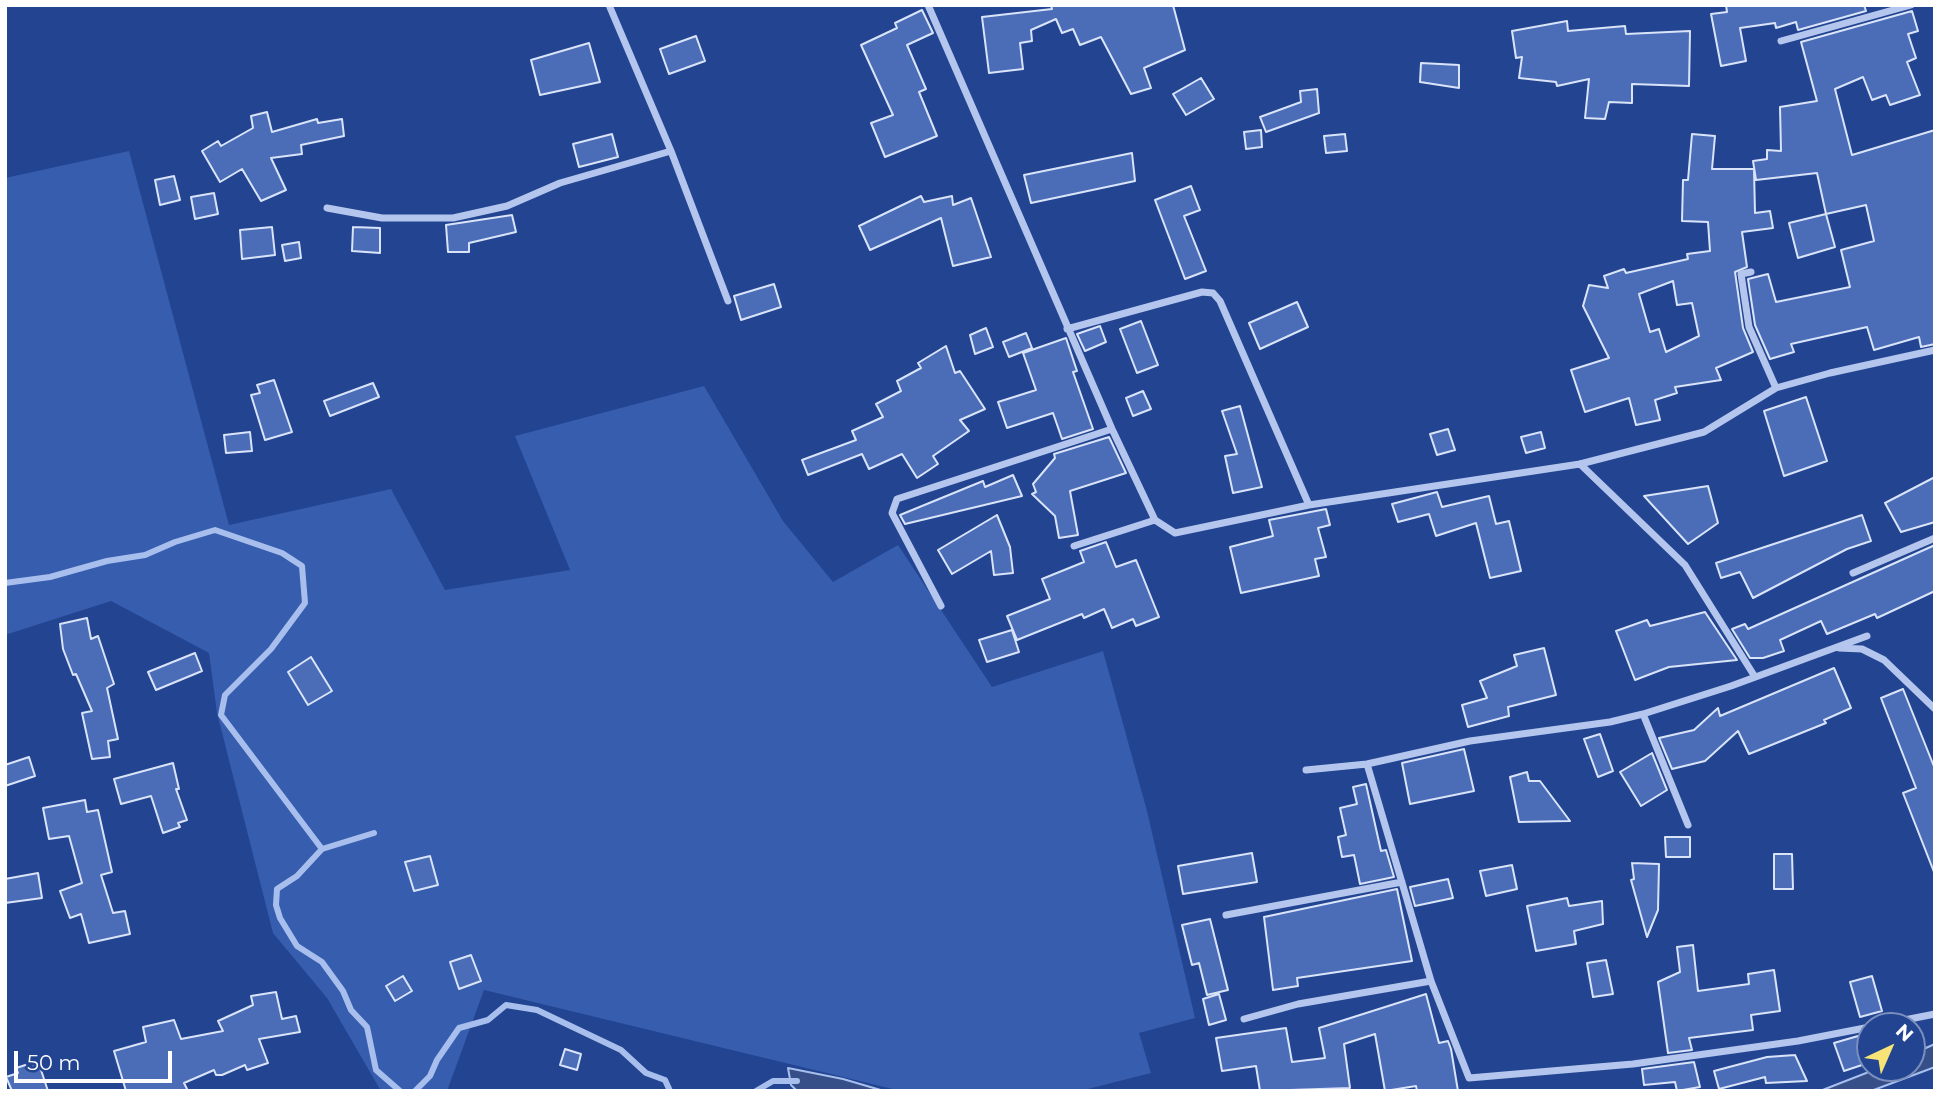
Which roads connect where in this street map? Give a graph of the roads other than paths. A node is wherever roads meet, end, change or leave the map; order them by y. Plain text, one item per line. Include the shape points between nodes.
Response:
1 (609, 5) edge
2 (928, 5) edge
3 (1911, 5) edge
4 (1781, 41) dead end
5 (671, 151) junction
6 (327, 208) dead end
7 (1751, 272) dead end
8 (728, 301) dead end
9 (1067, 329) junction
10 (1935, 350) edge
11 (1776, 388) junction
12 (1112, 429) junction
13 (1580, 464) junction
14 (1309, 505) junction
15 (1155, 520) junction
16 (1935, 537) edge
17 (1074, 546) dead end
18 (1853, 573) dead end
19 (941, 606) dead end
20 (1867, 636) dead end
21 (1835, 648) junction
22 (1755, 677) junction
23 (1935, 709) edge
24 (1643, 714) junction
25 (1367, 764) junction
26 (1306, 770) dead end
27 (1688, 825) dead end
28 (1402, 882) junction
29 (1226, 915) dead end
30 (1431, 981) junction
31 (1244, 1018) dead end
32 (1856, 1029) edge

1 - 5 street
2 - 9 street
3 - 4 street
5 - 6 street via 560,183 507,206 453,218 383,218
5 - 8 street
7 - 11 street via 1741,274 1749,327
9 - 12 street
9 - 14 street via 1202,292 1213,293
10 - 11 street
11 - 13 street via 1704,432
12 - 15 street
12 - 19 street via 897,499 892,513
13 - 14 street
13 - 22 street via 1685,565
14 - 15 street via 1175,533
15 - 17 street
16 - 18 street
20 - 21 street
21 - 22 street
21 - 23 street via 1862,649 1884,660
22 - 24 street
24 - 25 street via 1470,741
24 - 27 street
25 - 26 street
25 - 28 street
28 - 29 street
28 - 30 street
30 - 31 street
30 - 32 street via 1469,1078 1633,1064

